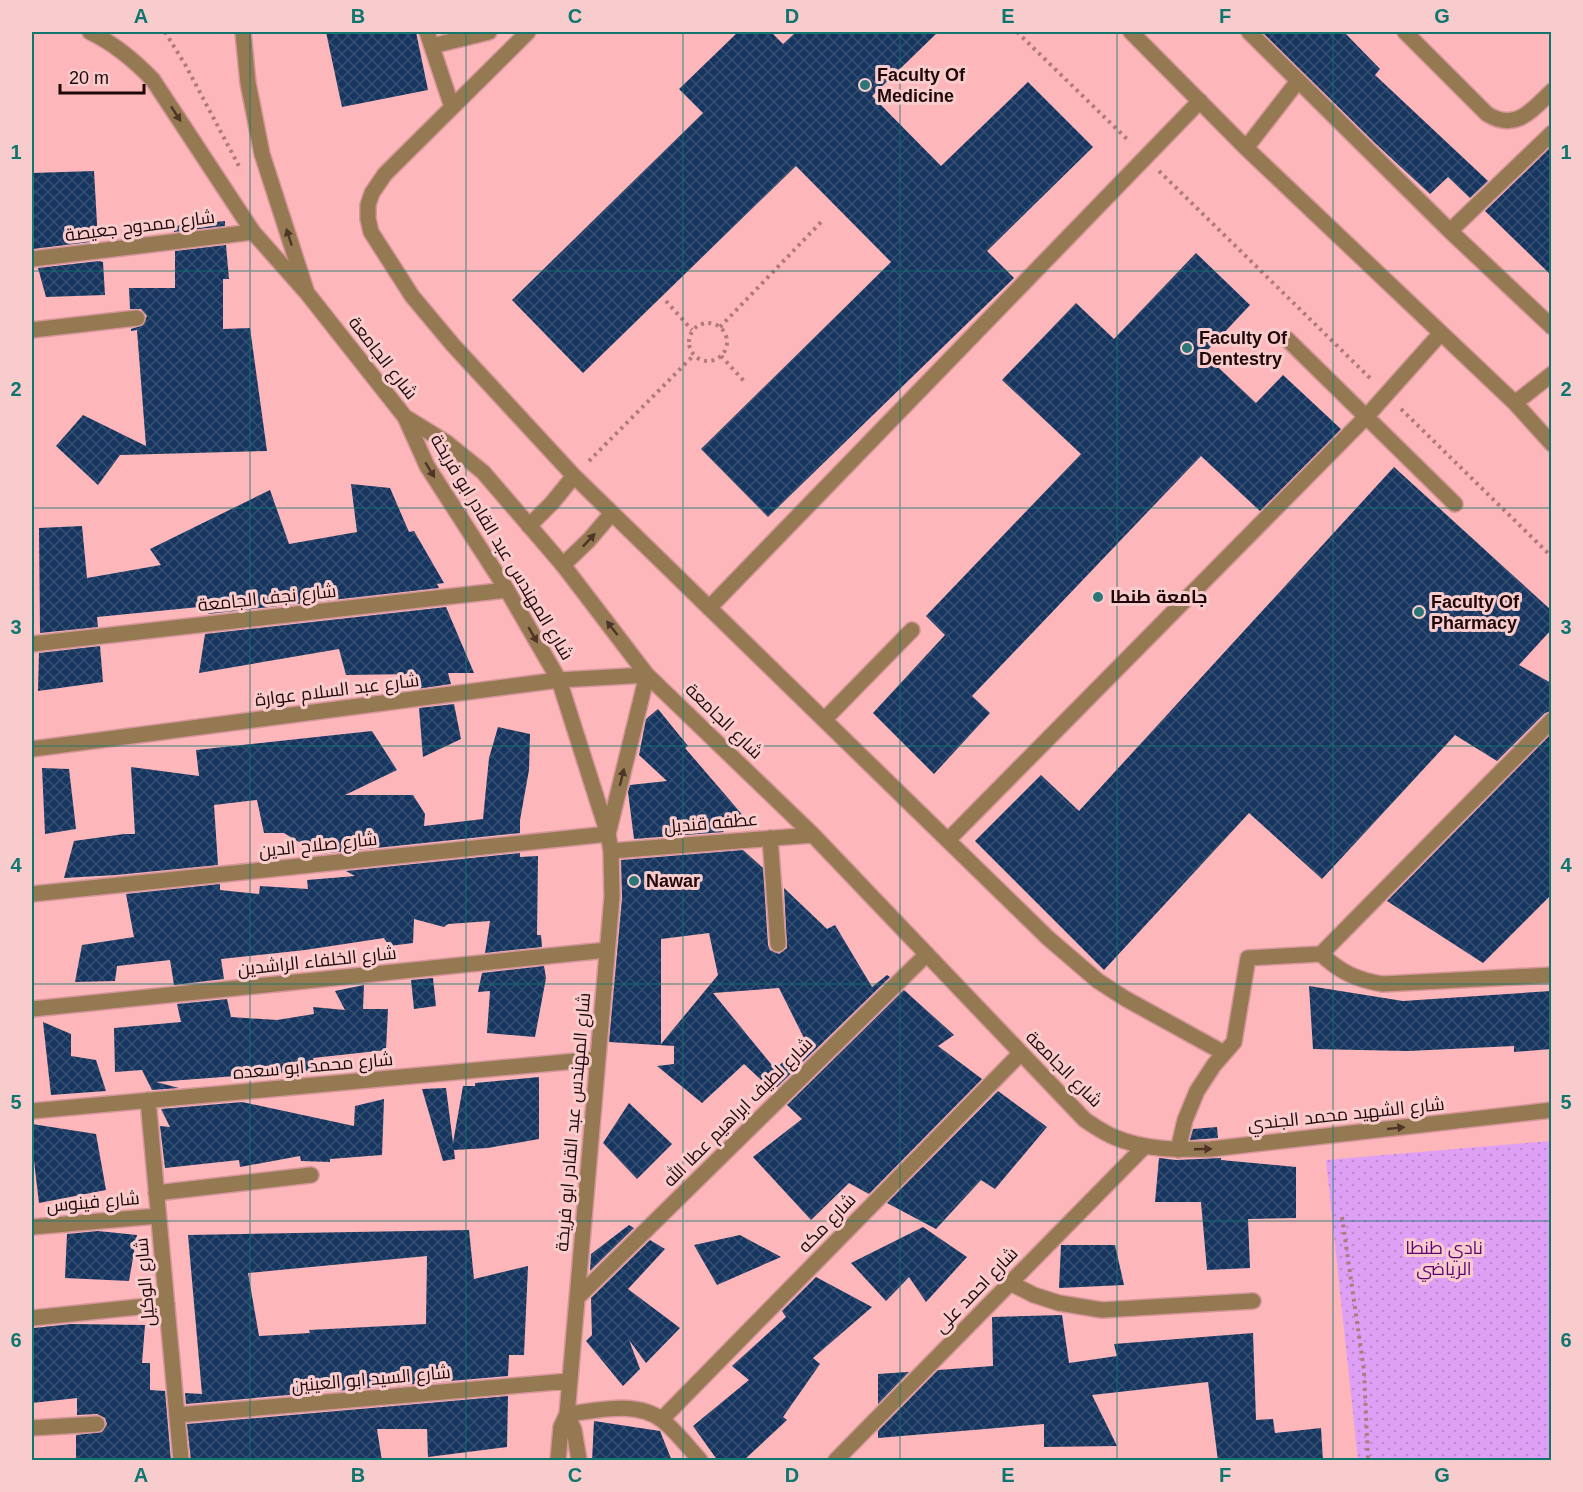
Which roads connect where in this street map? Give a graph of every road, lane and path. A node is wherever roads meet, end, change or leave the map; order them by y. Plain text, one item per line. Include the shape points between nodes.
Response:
1 (90, 32) edge
2 (165, 32) edge
3 (243, 32) edge
4 (489, 32) edge
5 (526, 32) edge
6 (1017, 32) edge
7 (1131, 32) edge
8 (1248, 32) edge
9 (1405, 32) edge
10 (429, 39) edge
11 (1298, 81) junction
12 (1551, 91) edge
13 (1200, 101) junction
14 (452, 107) junction
15 (1551, 133) edge
16 (1246, 148) junction
17 (1146, 158) junction
18 (246, 178) dead end
19 (824, 219) dead end
20 (1450, 231) junction
21 (253, 232) junction
22 (32, 259) edge
23 (307, 293) junction
24 (666, 301) dead end
25 (137, 318) dead end
26 (720, 327) junction
27 (1551, 327) edge
28 (32, 330) edge
29 (693, 330) junction
30 (1441, 333) junction
31 (1287, 339) dead end
32 (694, 355) junction
33 (721, 356) junction
34 (1551, 374) edge
35 (744, 381) dead end
36 (1386, 394) junction
37 (1515, 403) junction
38 (1366, 416) junction
39 (405, 417) junction
40 (1551, 444) edge
41 (574, 476) junction
42 (1455, 504) dead end
43 (612, 513) junction
44 (529, 526) junction
45 (1551, 557) edge
46 (563, 565) junction
47 (507, 590) junction
48 (709, 608) junction
49 (912, 630) dead end
50 (32, 644) edge
51 (647, 675) junction
52 (559, 680) junction
53 (824, 720) junction
54 (1551, 720) edge
55 (32, 749) edge
56 (608, 834) junction
57 (813, 835) junction
58 (770, 838) junction
59 (948, 840) junction
60 (611, 851) junction
61 (32, 894) edge
62 (778, 944) dead end
63 (607, 950) junction
64 (927, 954) junction
65 (1321, 954) junction
66 (1551, 975) edge
67 (32, 1009) edge
68 (1021, 1053) junction
69 (1224, 1053) junction
70 (598, 1059) junction
71 (148, 1100) junction
72 (1551, 1110) edge
73 (32, 1111) edge
74 (1144, 1147) junction
75 (1178, 1150) junction
76 (311, 1175) dead end
77 (156, 1193) junction
78 (158, 1216) junction
79 (1342, 1217) dead end
80 (32, 1227) edge
81 (1010, 1283) junction
82 (577, 1298) junction
83 (1253, 1301) dead end
84 (167, 1304) junction
85 (32, 1318) edge
86 (570, 1381) junction
87 (567, 1414) junction
88 (177, 1415) junction
89 (662, 1419) junction
90 (97, 1424) dead end
91 (32, 1428) edge
92 (181, 1461) edge
93 (558, 1461) edge
94 (579, 1461) edge
95 (700, 1461) edge
96 (837, 1461) edge
97 (1368, 1461) edge

1 -> 21 street, شارع الجامعة via 122,51 153,80
2 - 18 path
23 -> 3 street, شارع الجامعة via 262,154
4 - 10 street
5 - 14 street
6 - 17 path
7 - 13 street
8 - 11 street
9 - 12 street via 1493,118 1508,121 1525,117
10 - 14 street
11 - 16 street
11 - 20 street
13 - 16 street
13 - 17 street
14 - 41 street via 378,183 369,205 371,232 412,296
15 - 20 street
16 - 30 street
17 - 36 path
17 - 48 street
19 - 26 path
20 - 27 street
21 - 22 street, شارع ممدوح جعيصة
21 - 23 street, شارع الجامعة
23 - 39 street, شارع الجامعة
24 - 29 path
25 - 28 street
26 - 29 path via 703,323
26 - 33 path via 727,341
29 - 32 path via 689,346
30 - 36 street
30 - 37 street
31 - 38 street
32 - 33 path via 706,361
32 - 41 path
33 - 35 path
34 - 37 street
36 - 38 street
36 - 45 path
37 - 40 street
38 - 42 street
38 - 59 street
39 - 44 street, شارع الجامعة via 483,472
39 -> 47 street, شارع المهندس عبد القادر ابو فريخة via 427,466
41 - 43 street
41 - 44 street
46 -> 43 street
43 - 48 street
44 - 46 street, شارع الجامعة
51 -> 46 street, شارع الجامعة
47 - 50 street, شارع نجف الجامعة
47 -> 52 street, شارع المهندس عبد القادر ابو فريخة
48 - 53 street
49 - 53 street
51 - 52 street, شارع عبد السلام عوارة
56 -> 51 street, شارع المهندس عبد القادر ابو فريخة
51 - 57 street, شارع الجامعة
52 - 55 street, شارع عبد السلام عوارة
52 - 56 street, شارع المهندس عبد القادر ابو فريخة
53 - 59 street
54 - 65 street
56 - 60 street, شارع المهندس عبد القادر ابو فريخة
56 - 61 street, شارع صلاح الدين
57 - 58 street, عطفه قنديل
57 - 64 street, شارع الجامعة
58 - 60 street, عطفه قنديل
58 - 62 street
59 - 69 street via 1098,981
60 - 63 street, شارع المهندس عبد القادر ابو فريخة
63 - 67 street, شارع الخلفاء الراشدين
63 - 70 street, شارع المهندس عبد القادر ابو فريخة
64 - 68 street, شارع الجامعة
64 - 82 street, شارع لطيف ابراهيم عطا الله
65 - 66 street via 1349,976 1383,984
65 - 69 street via 1248,958 1234,1042
68 - 74 street, شارع الجامعة via 1085,1120 1113,1137
68 - 89 street, شارع مكه
69 - 75 street via 1197,1091
70 - 71 street, شارع محمد ابو سعده
70 - 82 street, شارع المهندس عبد القادر ابو فريخة
71 - 73 street, شارع محمد ابو سعده
71 - 77 street, شارع الوكيل
75 -> 72 street, شارع الشهيد محمد الجندي
74 - 75 street, شارع الشهيد محمد الجندي
74 - 81 street, شارع احمد على
76 - 77 street
77 - 78 street, شارع الوكيل
78 - 80 street, شارع فينوس
78 - 84 street, شارع الوكيل
79 - 97 path via 1364,1371
81 - 83 street via 1059,1304 1102,1310
81 - 96 street, شارع احمد على
82 - 86 street, شارع المهندس عبد القادر ابو فريخة
84 - 85 street
84 - 88 street, شارع الوكيل
86 - 87 street, شارع المهندس عبد القادر ابو فريخة
86 - 88 street, شارع السيد ابو العينين
87 - 89 street via 621,1409 644,1411
87 - 93 street, شارع المهندس عبد القادر ابو فريخة via 561,1427
87 - 94 street, شارع المهندس عبد القادر ابو فريخة
88 - 92 street, شارع الوكيل
89 - 95 street
90 - 91 street

